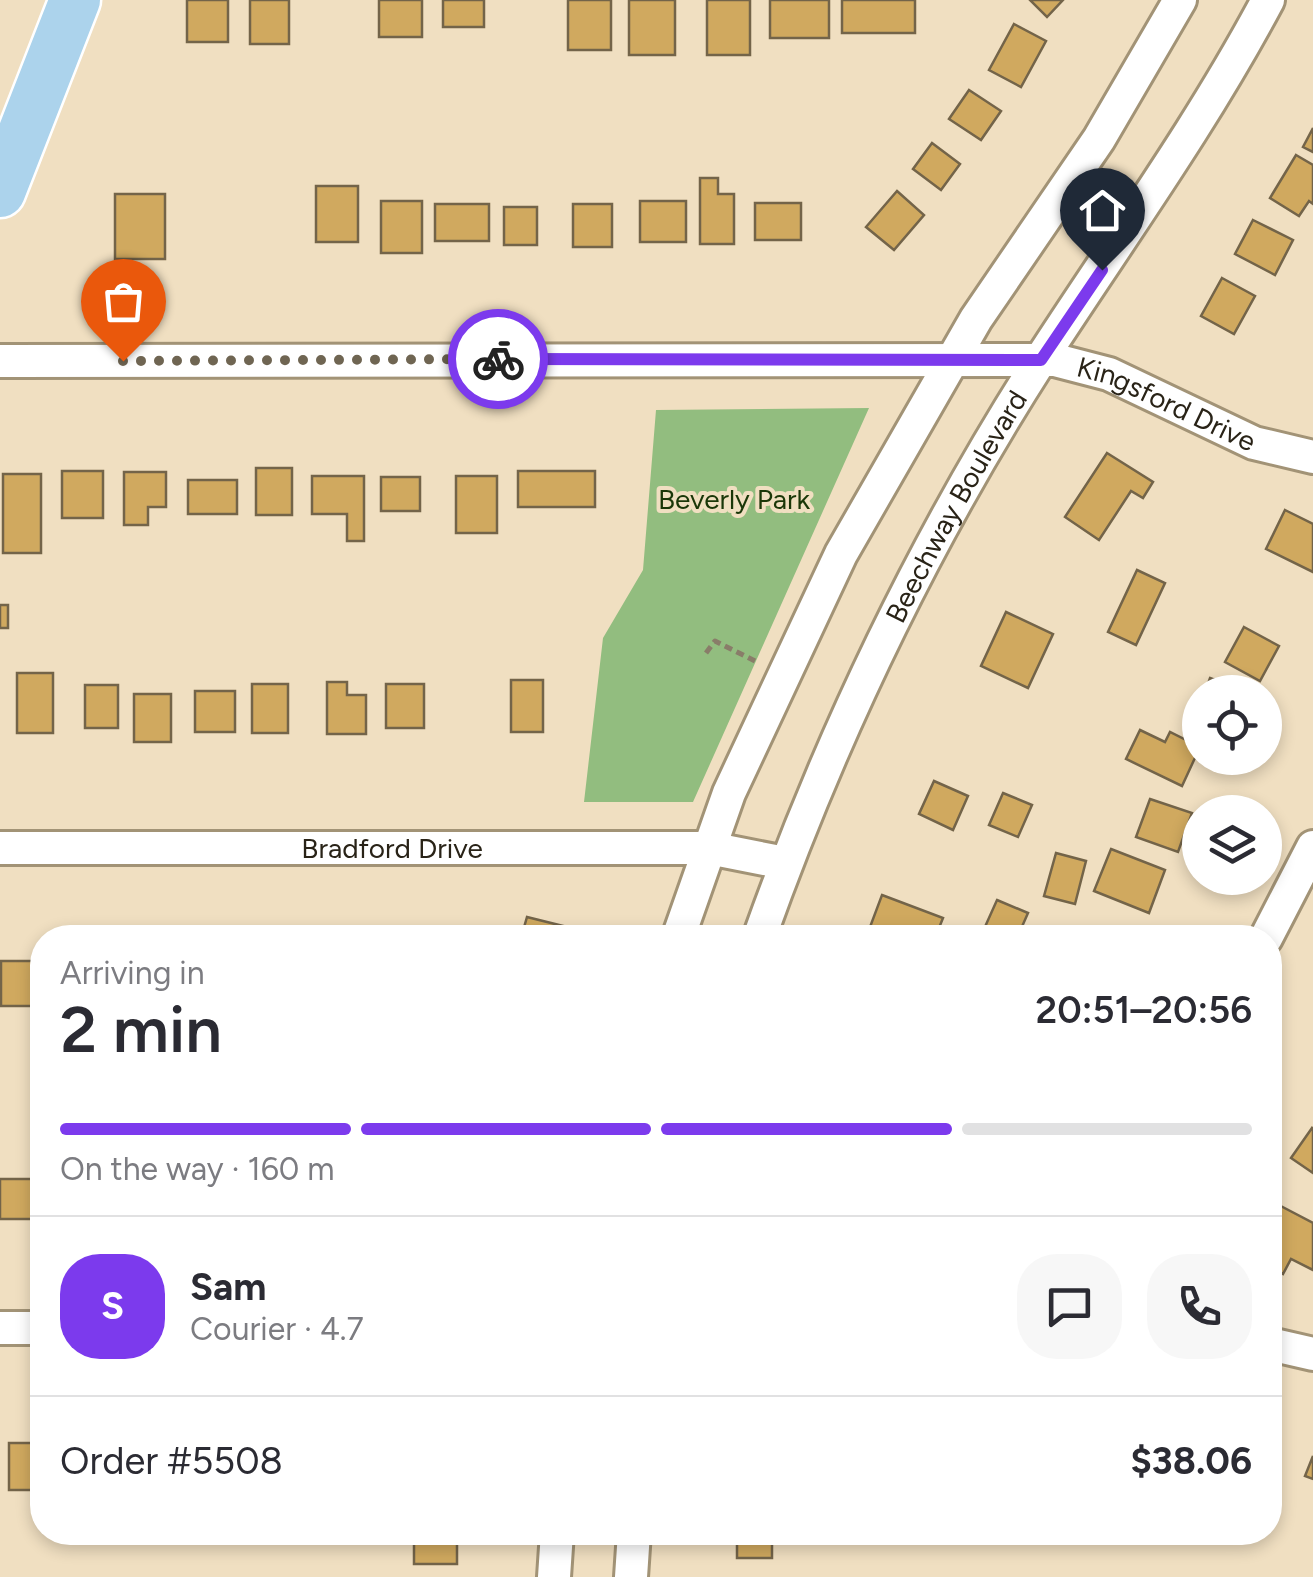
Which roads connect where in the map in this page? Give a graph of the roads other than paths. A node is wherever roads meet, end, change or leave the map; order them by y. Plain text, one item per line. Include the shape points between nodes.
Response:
1 (75, 0) edge
2 (1180, 0) edge
3 (1268, 0) edge
4 (0, 192) edge
5 (954, 357) junction
6 (1041, 360) junction
7 (0, 362) edge
8 (1313, 457) edge
9 (1313, 847) edge
10 (0, 848) edge
11 (710, 848) junction
12 (786, 863) junction
13 (683, 925) edge
14 (764, 925) edge
15 (1273, 925) edge
16 (0, 1328) edge
17 (30, 1328) edge
18 (1282, 1347) edge
19 (1313, 1354) edge
20 (556, 1545) edge
21 (633, 1545) edge
22 (554, 1577) edge
23 (631, 1577) edge

1 - 4 main road
2 - 5 street via 1099,138
3 - 6 street, Beechway Boulevard via 1164,180
5 - 6 street, Kingsford Drive
5 - 7 street, Kingsford Drive
5 - 11 street via 841,554 729,792
6 - 8 street, Kingsford Drive via 1109,374 1254,443
6 - 12 street, Beechway Boulevard via 909,589
9 - 15 street
10 - 11 street, Bradford Drive
11 - 12 street, Bradford Drive
11 - 13 street
12 - 14 street, Beechway Boulevard
16 - 17 street
18 - 19 street
20 - 22 street
21 - 23 street

